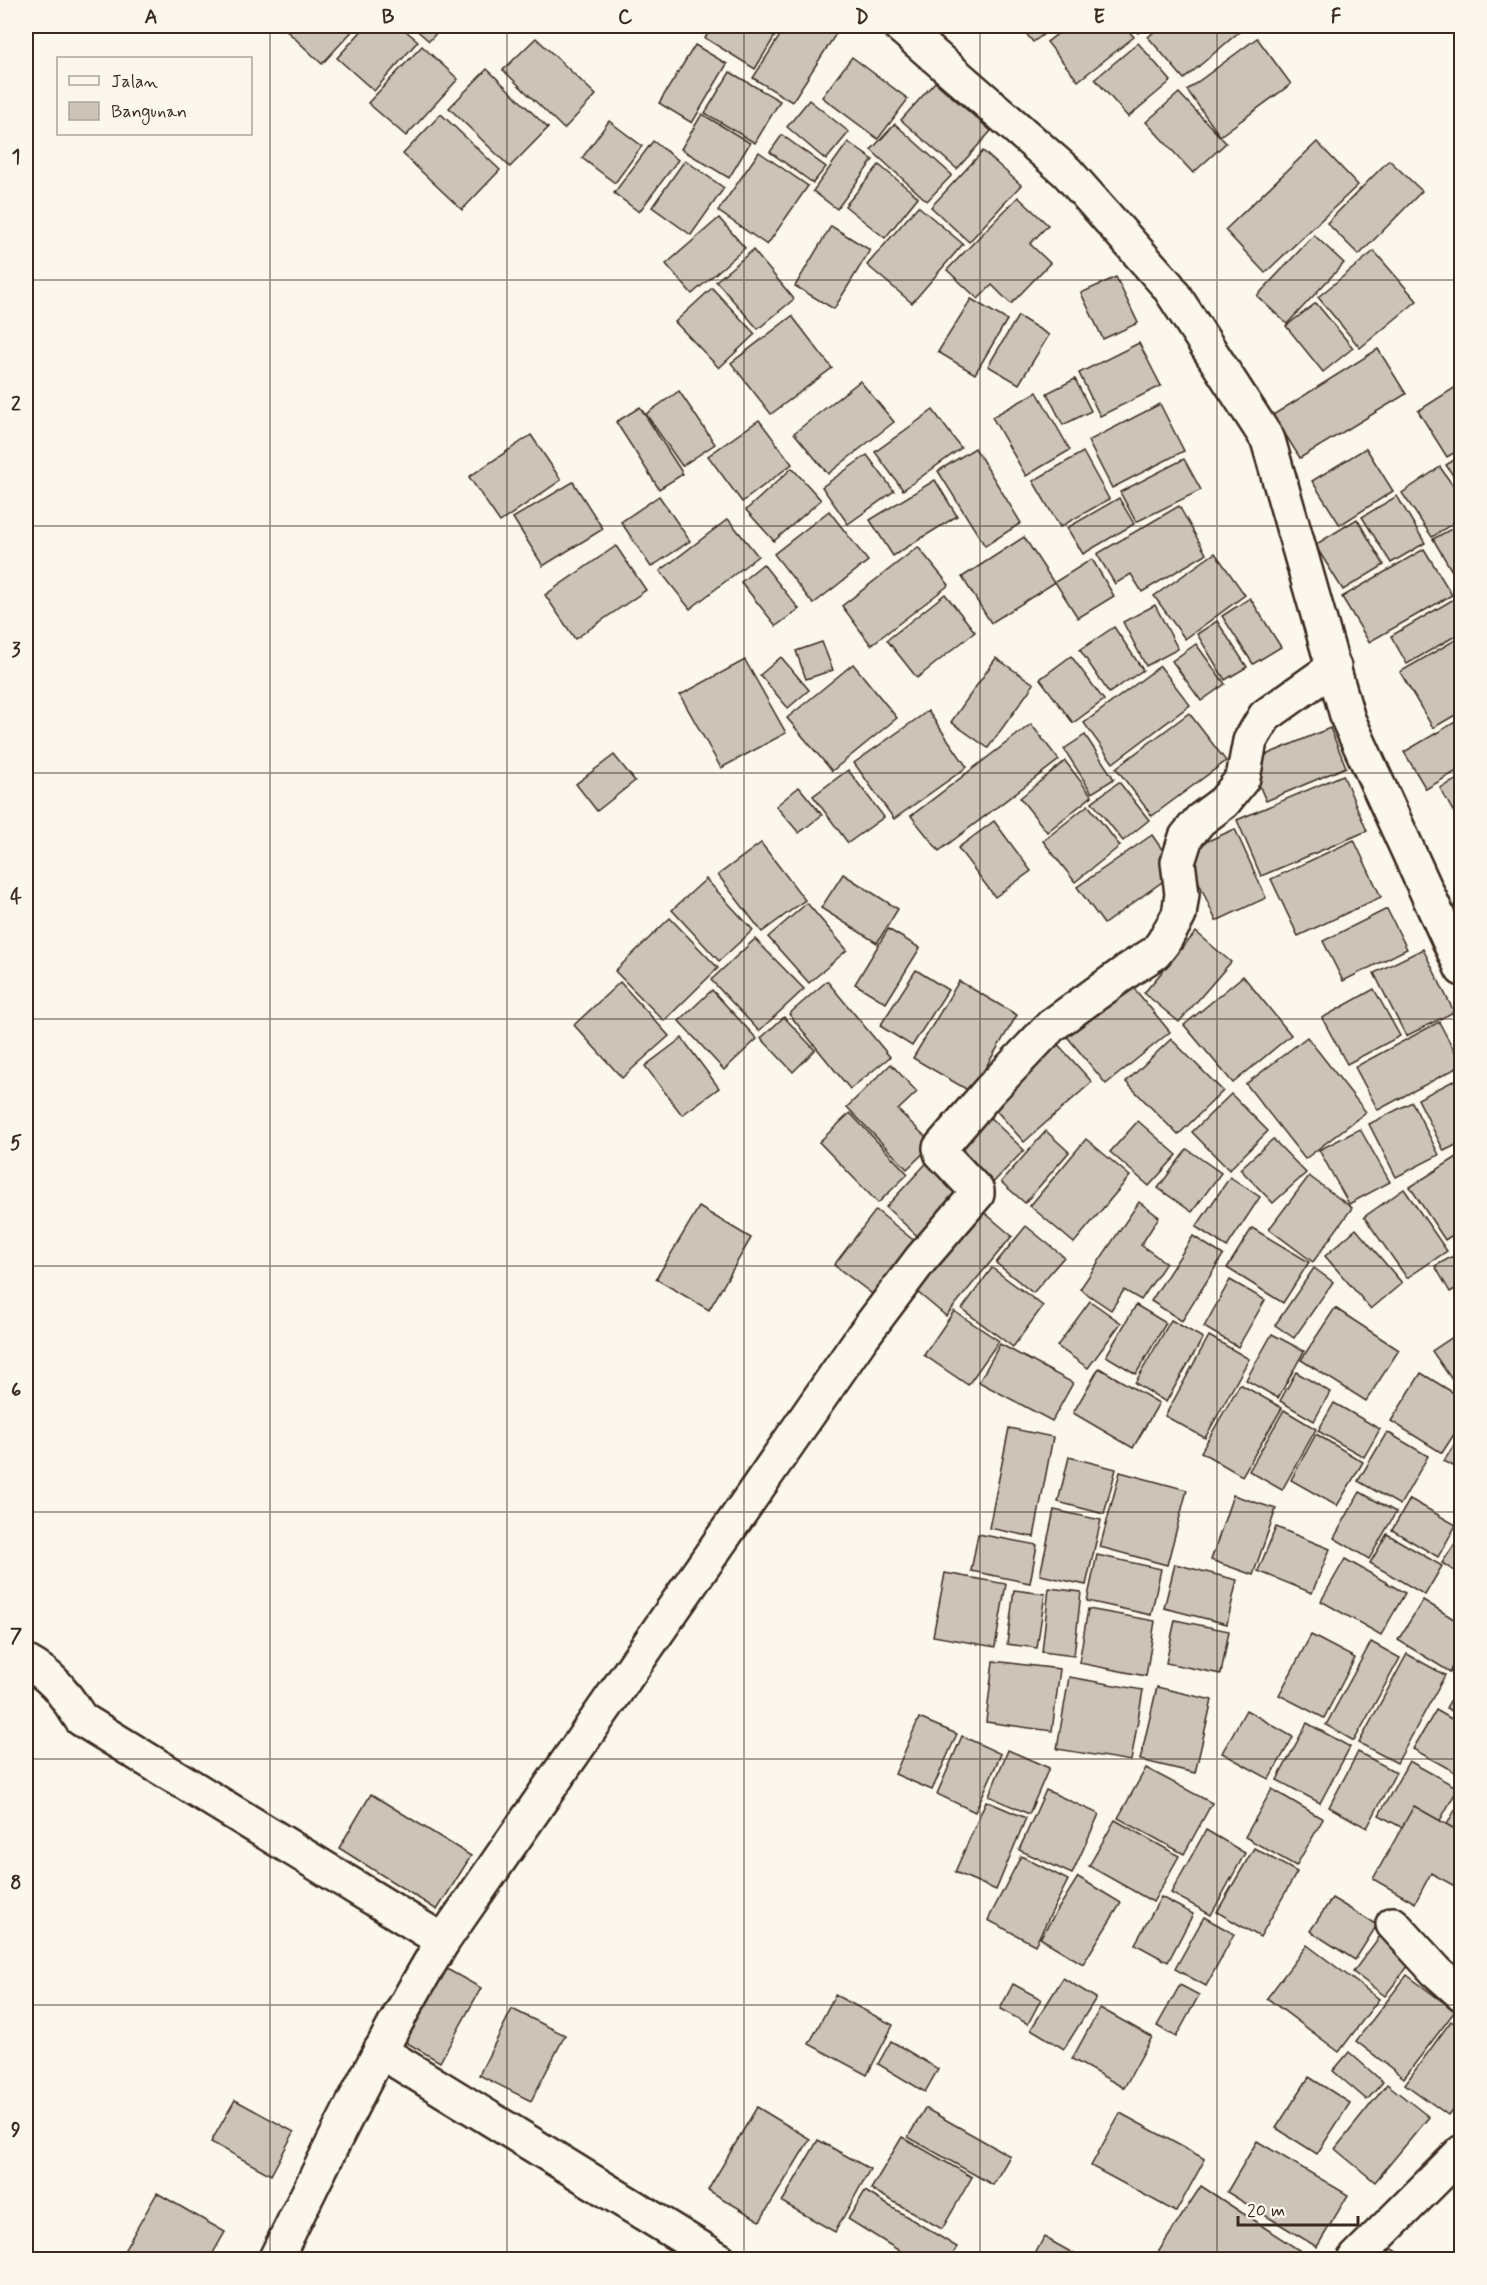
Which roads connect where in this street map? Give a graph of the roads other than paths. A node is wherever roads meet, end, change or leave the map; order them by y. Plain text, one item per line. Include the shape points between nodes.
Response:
1 (900, 26) edge
2 (1334, 667) junction
3 (1461, 969) edge
4 (26, 1662) edge
5 (1393, 1924) dead end
6 (443, 1941) junction
7 (1461, 1994) edge
8 (380, 2051) junction
9 (1461, 2152) edge
10 (275, 2259) edge
11 (720, 2259) edge
12 (1354, 2259) edge

1 - 2 street via 1067,172 1168,286 1268,440
2 - 3 street via 1348,719
2 - 6 street via 1265,716 1250,741 1243,778 1224,802 1200,820 1186,837 1178,862 1182,894 1179,915 1163,943 1052,1026 940,1148 977,1194 862,1337
4 - 6 street via 45,1672 81,1719
5 - 7 street
6 - 8 street
8 - 10 street
8 - 11 street
9 - 12 street

